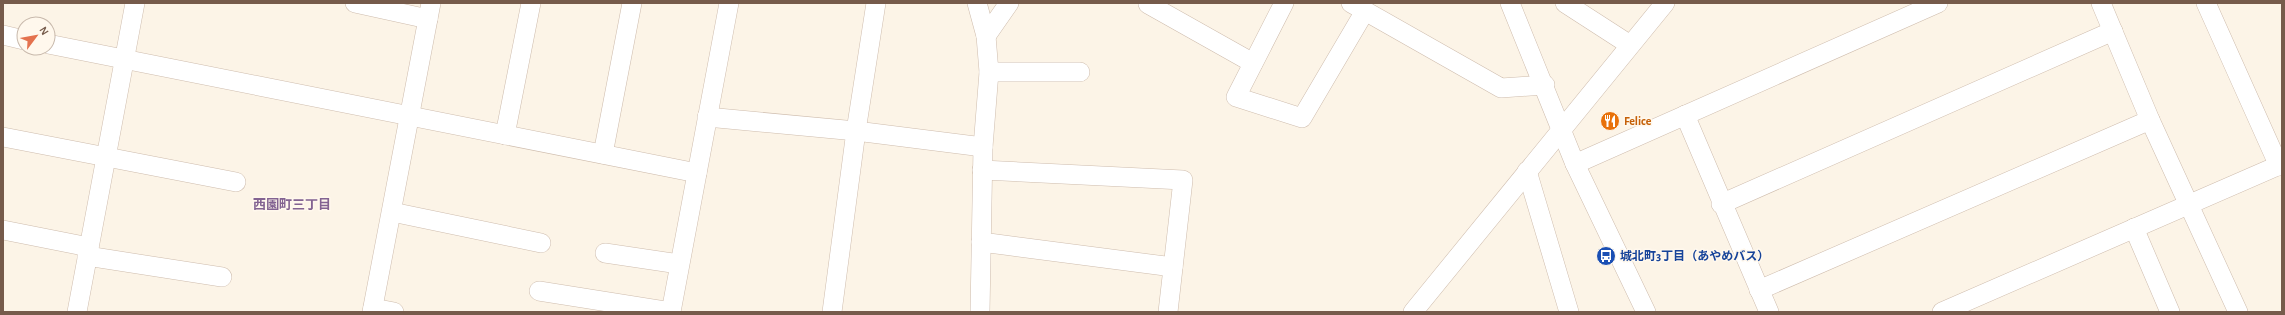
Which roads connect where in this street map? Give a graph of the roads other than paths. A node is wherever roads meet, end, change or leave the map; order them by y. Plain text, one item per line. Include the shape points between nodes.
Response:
1 (135, 3) edge
2 (355, 3) edge
3 (532, 3) edge
4 (632, 3) edge
5 (728, 3) edge
6 (876, 3) edge
7 (977, 3) edge
8 (1009, 3) edge
9 (1284, 3) edge
10 (1510, 3) edge
11 (1565, 3) edge
12 (1665, 3) edge
13 (2101, 3) edge
14 (2206, 3) edge
15 (1148, 4) dead end
16 (1934, 4) edge
17 (1358, 7) edge
18 (430, 11) edge
19 (2113, 31) junction
20 (3, 36) edge
21 (986, 36) junction
22 (16, 38) edge
23 (1630, 45) junction
24 (56, 46) edge
25 (125, 59) junction
26 (1254, 63) junction
27 (989, 72) junction
28 (1080, 72) dead end
29 (1545, 85) junction
30 (1685, 115) junction
31 (410, 116) junction
32 (707, 117) junction
33 (2150, 120) junction
34 (856, 131) junction
35 (1561, 131) junction
36 (505, 135) junction
37 (3, 137) edge
38 (983, 147) junction
39 (603, 154) junction
40 (106, 158) junction
41 (1575, 164) junction
42 (2280, 165) edge
43 (982, 170) junction
44 (1527, 172) junction
45 (697, 173) junction
46 (236, 182) dead end
47 (1721, 204) junction
48 (2190, 204) junction
49 (392, 212) junction
50 (2134, 228) junction
51 (3, 230) edge
52 (981, 242) junction
53 (541, 243) dead end
54 (88, 252) junction
55 (605, 253) dead end
56 (679, 264) junction
57 (1173, 266) junction
58 (222, 277) dead end
59 (1759, 290) junction
60 (539, 291) dead end
61 (373, 310) edge
62 (76, 312) edge
63 (394, 312) edge
64 (671, 312) edge
65 (832, 312) edge
66 (984, 312) edge
67 (1168, 312) edge
68 (1414, 312) edge
69 (1569, 312) edge
70 (1646, 312) edge
71 (1769, 312) edge
72 (1942, 312) edge
73 (2170, 312) edge
74 (2238, 312) edge

1 - 25 street
2 - 18 street
3 - 36 street
4 - 39 street
5 - 32 street
6 - 34 street
7 - 21 street
8 - 21 street
9 - 26 street
10 - 29 street
11 - 23 street
12 - 23 street
13 - 19 street
14 - 42 street
15 - 26 street
16 - 30 street
17 - 26 street via 1302,118 1236,97
17 - 29 street via 1501,88
18 - 31 street
19 - 33 street
19 - 47 street
20 - 22 street
21 - 27 street
23 - 35 street
24 - 25 street
25 - 31 street
25 - 40 street
27 - 28 street
27 - 38 street
29 - 35 street
30 - 41 street
30 - 47 street
31 - 36 street
31 - 49 street
32 - 34 street
32 - 45 street
33 - 48 street
33 - 59 street
34 - 38 street
34 - 65 street
35 - 41 street
35 - 44 street
36 - 39 street
37 - 40 street
38 - 43 street
39 - 45 street
40 - 46 street
40 - 54 street
41 - 70 street
42 - 48 street
43 - 52 street
43 - 57 street via 1184,180
44 - 68 street
44 - 69 street
45 - 56 street
47 - 59 street
48 - 50 street
48 - 74 street
49 - 53 street
49 - 61 street
50 - 72 street
50 - 73 street
51 - 54 street
52 - 57 street
52 - 66 street
54 - 58 street
54 - 62 street
55 - 56 street
56 - 64 street
57 - 67 street
59 - 71 street
60 - 64 street
61 - 63 street

